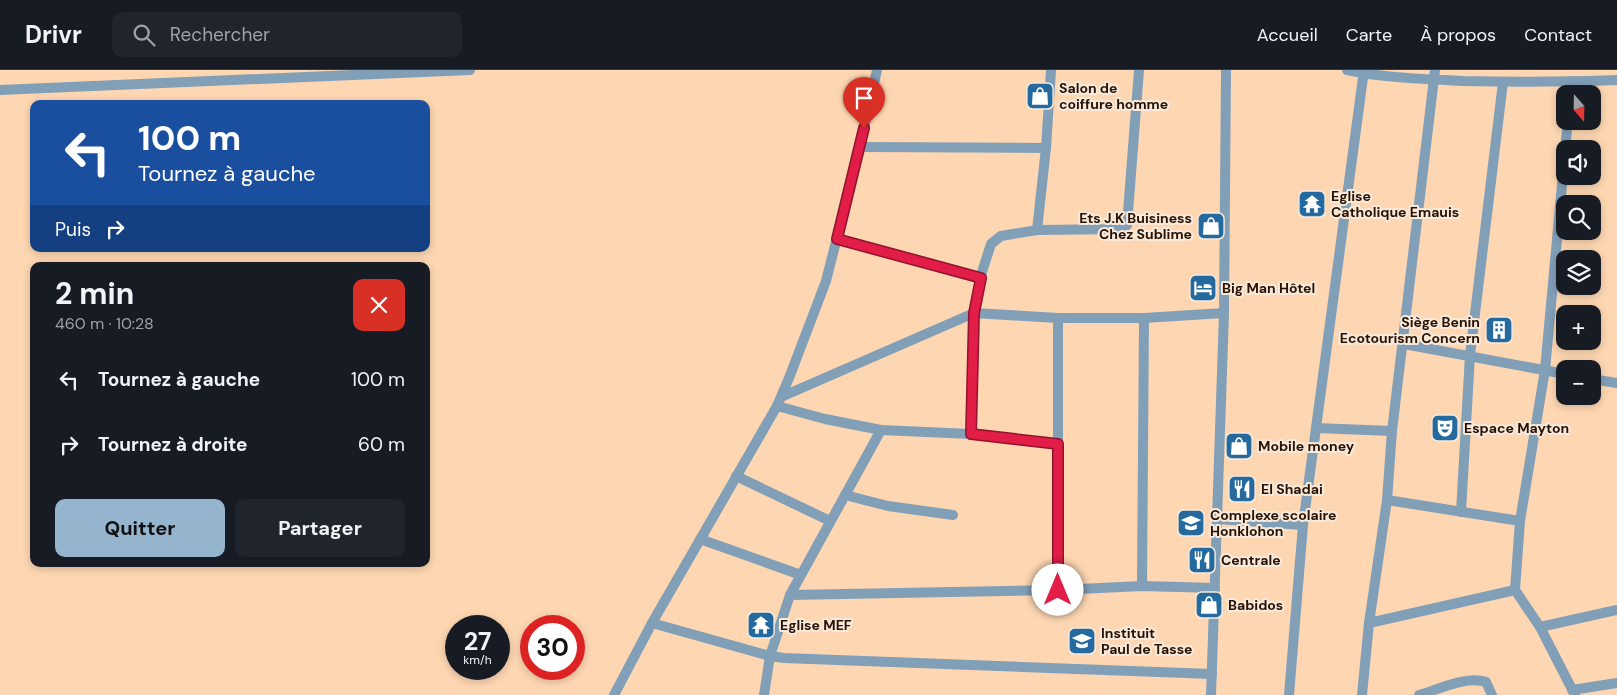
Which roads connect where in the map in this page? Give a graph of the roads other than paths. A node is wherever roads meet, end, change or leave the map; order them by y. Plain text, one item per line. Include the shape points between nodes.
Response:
1 (470, 70) edge
2 (876, 70) edge
3 (1051, 70) edge
4 (1139, 70) edge
5 (1226, 70) edge
6 (1347, 70) edge
7 (1364, 72) edge
8 (1435, 75) edge
9 (1617, 80) edge
10 (1503, 82) junction
11 (1571, 82) junction
12 (1571, 85) edge
13 (0, 90) edge
14 (860, 147) junction
15 (1046, 148) junction
16 (1562, 185) edge
17 (1037, 230) junction
18 (837, 239) junction
19 (981, 278) junction
20 (974, 313) junction
21 (1224, 313) junction
22 (1058, 318) junction
23 (1144, 318) junction
24 (1404, 344) junction
25 (1470, 355) junction
26 (1545, 370) junction
27 (1556, 372) edge
28 (1601, 380) edge
29 (1617, 383) edge
30 (779, 401) junction
31 (1316, 428) junction
32 (881, 430) junction
33 (1392, 431) junction
34 (971, 434) junction
35 (1058, 444) junction
36 (736, 476) junction
37 (845, 495) junction
38 (1386, 500) junction
39 (1461, 512) junction
40 (953, 515) dead end
41 (1217, 519) junction
42 (830, 520) junction
43 (1520, 521) junction
44 (1303, 525) junction
45 (700, 539) junction
46 (801, 575) junction
47 (1142, 586) junction
48 (1215, 588) junction
49 (1058, 590) junction
50 (1515, 590) junction
51 (790, 594) junction
52 (1617, 610) edge
53 (652, 622) junction
54 (1369, 623) junction
55 (1540, 627) junction
56 (770, 656) junction
57 (1212, 674) junction
58 (1617, 683) edge
59 (1574, 692) edge
60 (614, 695) edge
61 (764, 695) edge
62 (1211, 695) edge
63 (1289, 695) edge
64 (1362, 695) edge
65 (1418, 695) edge
66 (1492, 695) edge

1 - 13 street
2 - 14 street
3 - 15 street
4 - 17 street via 1127,225 1122,229
5 - 21 street
6 - 7 street
7 - 8 street
7 - 31 street
8 - 10 street
8 - 24 street
9 - 11 street
10 - 11 street
10 - 25 street
11 - 12 street
14 - 15 street
14 - 18 street
15 - 17 street
16 - 26 street
17 - 19 street via 1001,236 990,244
18 - 19 street
18 - 30 street via 826,282
19 - 20 street
20 - 22 street
20 - 30 street
20 - 34 street
21 - 23 street
21 - 41 street
22 - 23 street
22 - 35 street
23 - 47 street
24 - 25 street
24 - 33 street
25 - 26 street
25 - 39 street
26 - 27 street
26 - 43 street
28 - 29 street
30 - 32 street via 825,419
30 - 36 street
31 - 33 street
31 - 44 street
32 - 34 street
32 - 37 street
33 - 38 street
34 - 35 street
35 - 49 street
36 - 42 street
36 - 45 street
37 - 40 street via 888,506
37 - 42 street
38 - 39 street
38 - 54 street
39 - 43 street
41 - 44 street
41 - 48 street
42 - 46 street
43 - 50 street
44 - 63 street
45 - 46 street
45 - 53 street
46 - 51 street
47 - 48 street
47 - 49 street
48 - 57 street
49 - 51 street
50 - 54 street
50 - 55 street
51 - 56 street
52 - 55 street
53 - 56 street
53 - 60 street
54 - 64 street
55 - 59 street
56 - 57 street
56 - 61 street
57 - 62 street
58 - 59 street
65 - 66 street via 1478,679 1486,682

